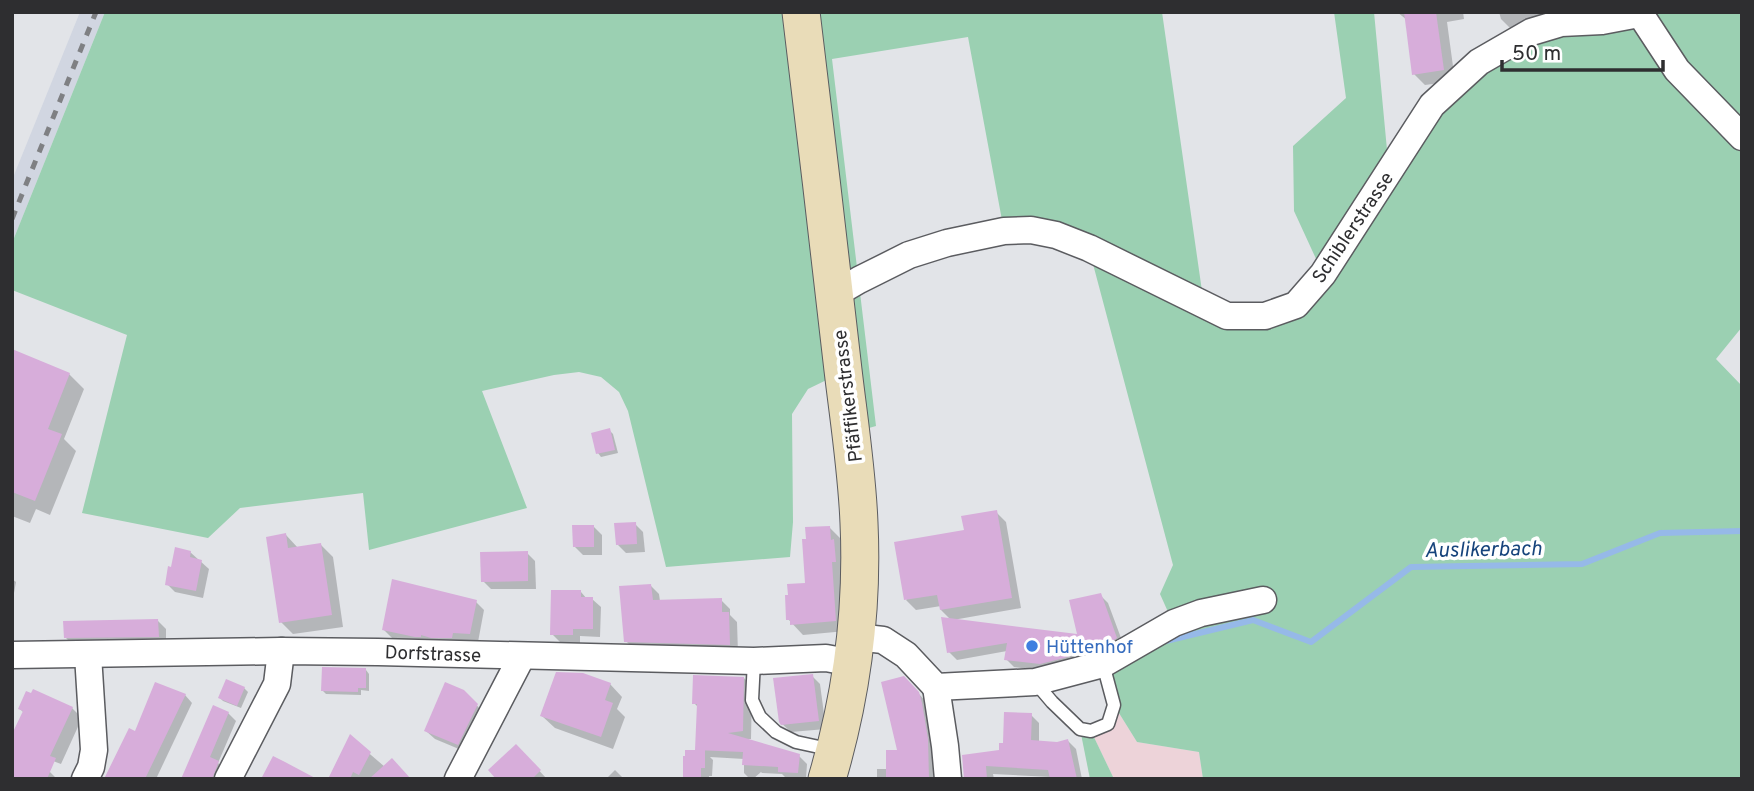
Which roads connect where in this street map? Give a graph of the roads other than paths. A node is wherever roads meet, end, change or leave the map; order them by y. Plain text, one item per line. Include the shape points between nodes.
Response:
1 (800, 12) edge
2 (1639, 13) edge
3 (1742, 137) edge
4 (835, 294) junction
5 (1263, 600) dead end
6 (855, 650) junction
7 (281, 651) junction
8 (12, 655) edge
9 (88, 655) junction
10 (522, 656) junction
11 (754, 661) junction
12 (1103, 664) junction
13 (1035, 682) junction
14 (936, 687) junction
15 (831, 765) edge
16 (85, 779) edge
17 (228, 779) edge
18 (458, 779) edge
19 (947, 779) edge

1 - 4 main road, Pfäffikerstrasse
2 - 3 street via 1677,70
2 - 4 street, Schiblerstrasse via 1561,23 1531,32 1479,62 1432,105 1323,274 1296,305 1265,316 1227,316 1089,248 1031,230 947,243 909,256
4 - 6 main road, Pfäffikerstrasse via 859,522 861,575
5 - 12 street via 1174,623
6 - 11 street, Dorfstrasse via 826,658
6 - 14 street, Dorfstrasse via 883,640 906,655
6 - 15 main road, Pfäffikerstrasse
7 - 9 street, Dorfstrasse
7 - 10 street, Dorfstrasse
7 - 17 street via 276,684
8 - 9 street, Dorfstrasse
9 - 16 street via 94,750
10 - 11 street, Dorfstrasse
10 - 18 street
11 - 15 lane via 752,700 760,717
12 - 13 street
12 - 13 lane via 1114,705 1108,724 1091,731 1080,729
13 - 14 street
14 - 19 street

